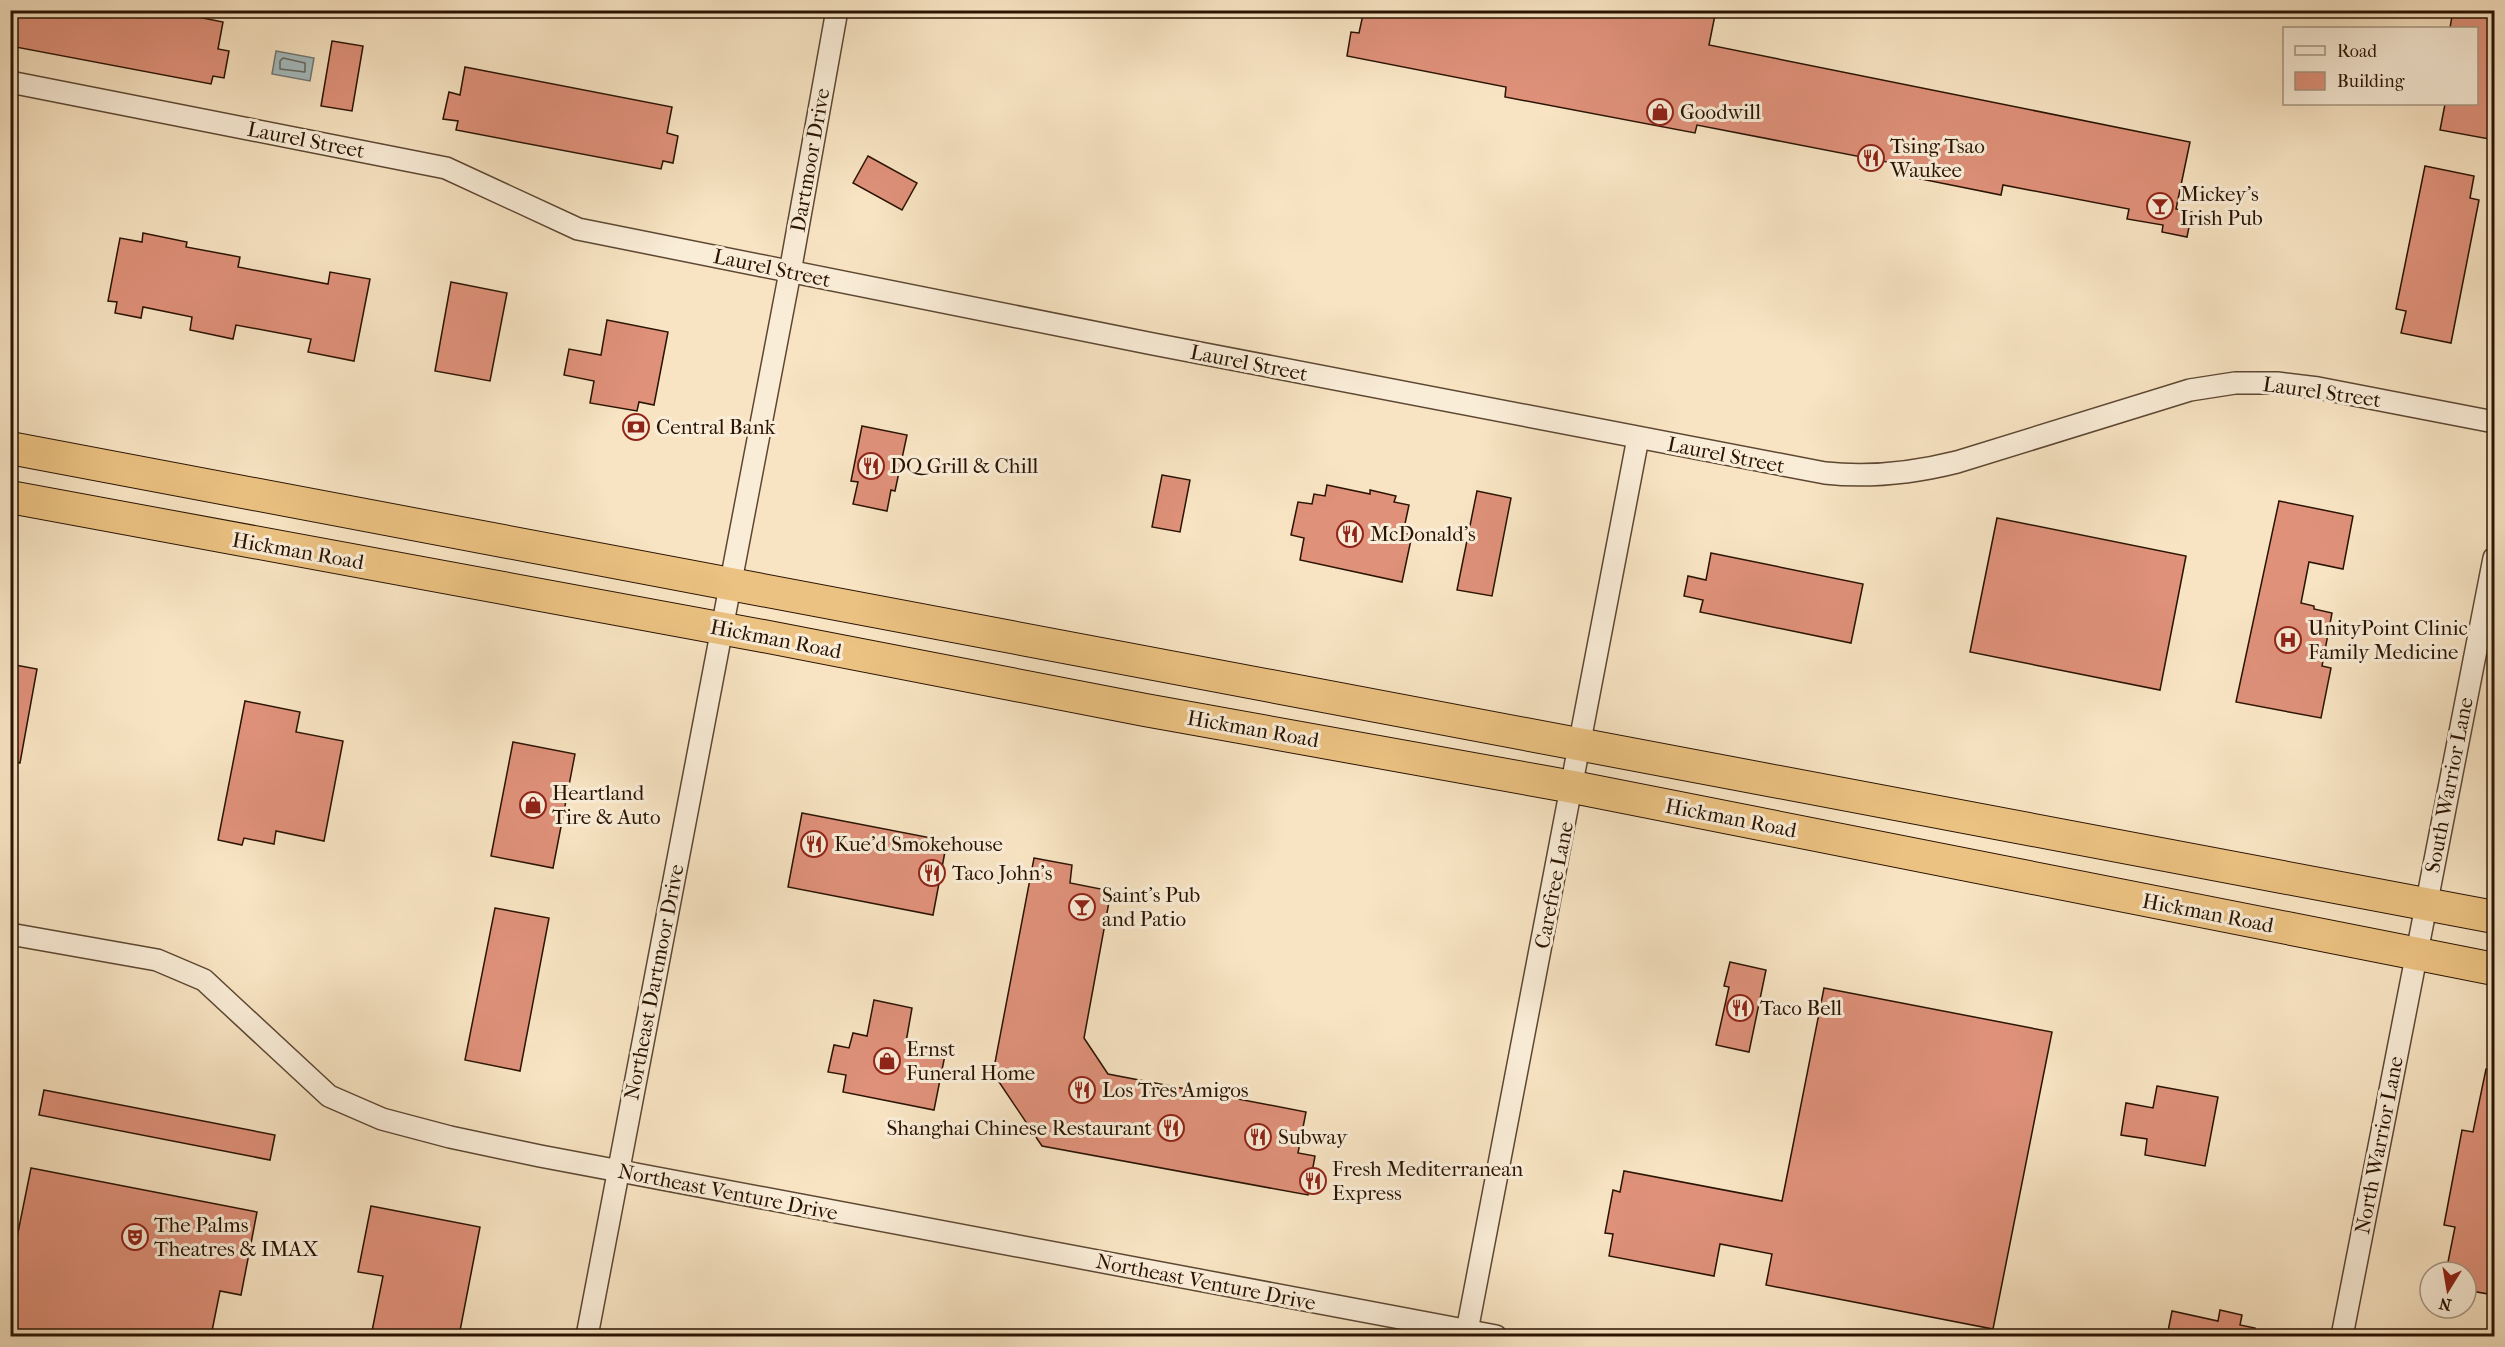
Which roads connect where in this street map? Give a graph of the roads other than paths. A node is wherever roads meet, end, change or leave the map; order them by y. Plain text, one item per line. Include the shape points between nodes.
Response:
1 (837, 10) edge
2 (10, 82) edge
3 (790, 272) junction
4 (2494, 422) edge
5 (1638, 438) junction
6 (10, 448) edge
7 (10, 497) edge
8 (2494, 558) edge
9 (730, 583) junction
10 (722, 628) junction
11 (1579, 745) junction
12 (1573, 787) junction
13 (2425, 905) junction
14 (2494, 917) edge
15 (10, 934) edge
16 (2417, 954) junction
17 (2494, 969) edge
18 (618, 1171) junction
19 (1467, 1331) junction
20 (587, 1336) edge
21 (1496, 1336) edge
22 (2342, 1336) edge

1 - 3 street, Dartmoor Drive
2 - 3 street, Laurel Street via 446,168 578,228
3 - 5 street, Laurel Street
3 - 9 street, Dartmoor Drive
4 - 5 street, Laurel Street via 2318,388 2235,383 2182,392 1949,464 1881,476 1825,473
5 - 11 street, Carefree Lane
6 - 9 highway, Hickman Road
7 - 10 highway, Hickman Road
8 - 13 street, South Warrior Lane
9 - 10 street, Dartmoor Drive
9 - 11 highway, Hickman Road
10 - 12 highway, Hickman Road
10 - 18 street, Northeast Dartmoor Drive
11 - 12 street, Carefree Lane
11 - 13 highway, Hickman Road
12 - 16 highway, Hickman Road
12 - 19 street, Carefree Lane
13 - 14 highway, Hickman Road
13 - 16 street, South Warrior Lane
15 - 18 street, Northeast Venture Drive via 157,960 204,980 329,1096 358,1110 450,1137
16 - 17 highway, Hickman Road
16 - 22 street, North Warrior Lane
18 - 19 street, Northeast Venture Drive
18 - 20 street, Northeast Dartmoor Drive
19 - 21 street, Northeast Venture Drive

